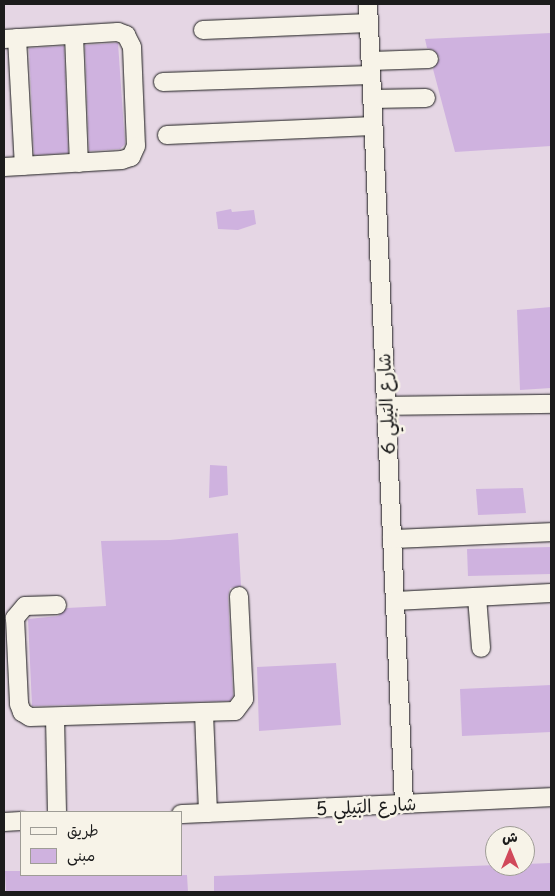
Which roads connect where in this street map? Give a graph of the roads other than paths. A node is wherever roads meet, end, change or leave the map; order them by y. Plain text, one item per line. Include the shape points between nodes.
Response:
1 (368, 4) edge
2 (369, 23) junction
3 (203, 30) dead end
4 (74, 35) junction
5 (10, 39) edge
6 (429, 58) dead end
7 (371, 68) junction
8 (163, 82) dead end
9 (426, 98) dead end
10 (372, 99) junction
11 (373, 126) junction
12 (167, 134) dead end
13 (79, 163) junction
14 (24, 166) junction
15 (4, 167) edge
16 (551, 404) edge
17 (386, 406) junction
18 (551, 532) edge
19 (392, 539) junction
20 (551, 593) edge
21 (239, 596) dead end
22 (477, 597) junction
23 (395, 601) junction
24 (57, 605) dead end
25 (10, 631) edge
26 (481, 648) dead end
27 (204, 713) junction
28 (55, 717) junction
29 (551, 797) edge
30 (404, 804) junction
31 (56, 811) edge
32 (208, 813) junction
33 (182, 814) edge
34 (20, 821) edge
35 (4, 822) edge

1 - 2 street, شارع البَيلِي 6
2 - 3 street
2 - 7 street, شارع البَيلِي 6
4 - 5 street
4 - 13 street
4 - 13 street via 118,32 130,38 136,146 131,157
5 - 14 street
6 - 7 street
7 - 8 street
7 - 10 street, شارع البَيلِي 6
9 - 10 street
10 - 11 street, شارع البَيلِي 6
11 - 12 street
11 - 17 street, شارع البَيلِي 6
13 - 14 street
14 - 15 street
16 - 17 street
17 - 19 street, شارع البَيلِي 6
18 - 19 street
19 - 23 street, شارع البَيلِي 6
20 - 22 street
21 - 27 street via 244,699 235,711
22 - 23 street
22 - 26 street
23 - 30 street, شارع البَيلِي 6
24 - 25 street via 25,606 17,613
25 - 28 street via 20,708 30,717
27 - 28 street
27 - 32 street
28 - 31 street
29 - 30 street, شارع البَيلِي 5
30 - 32 street, شارع البَيلِي 5
32 - 33 street, شارع البَيلِي 5
34 - 35 street

